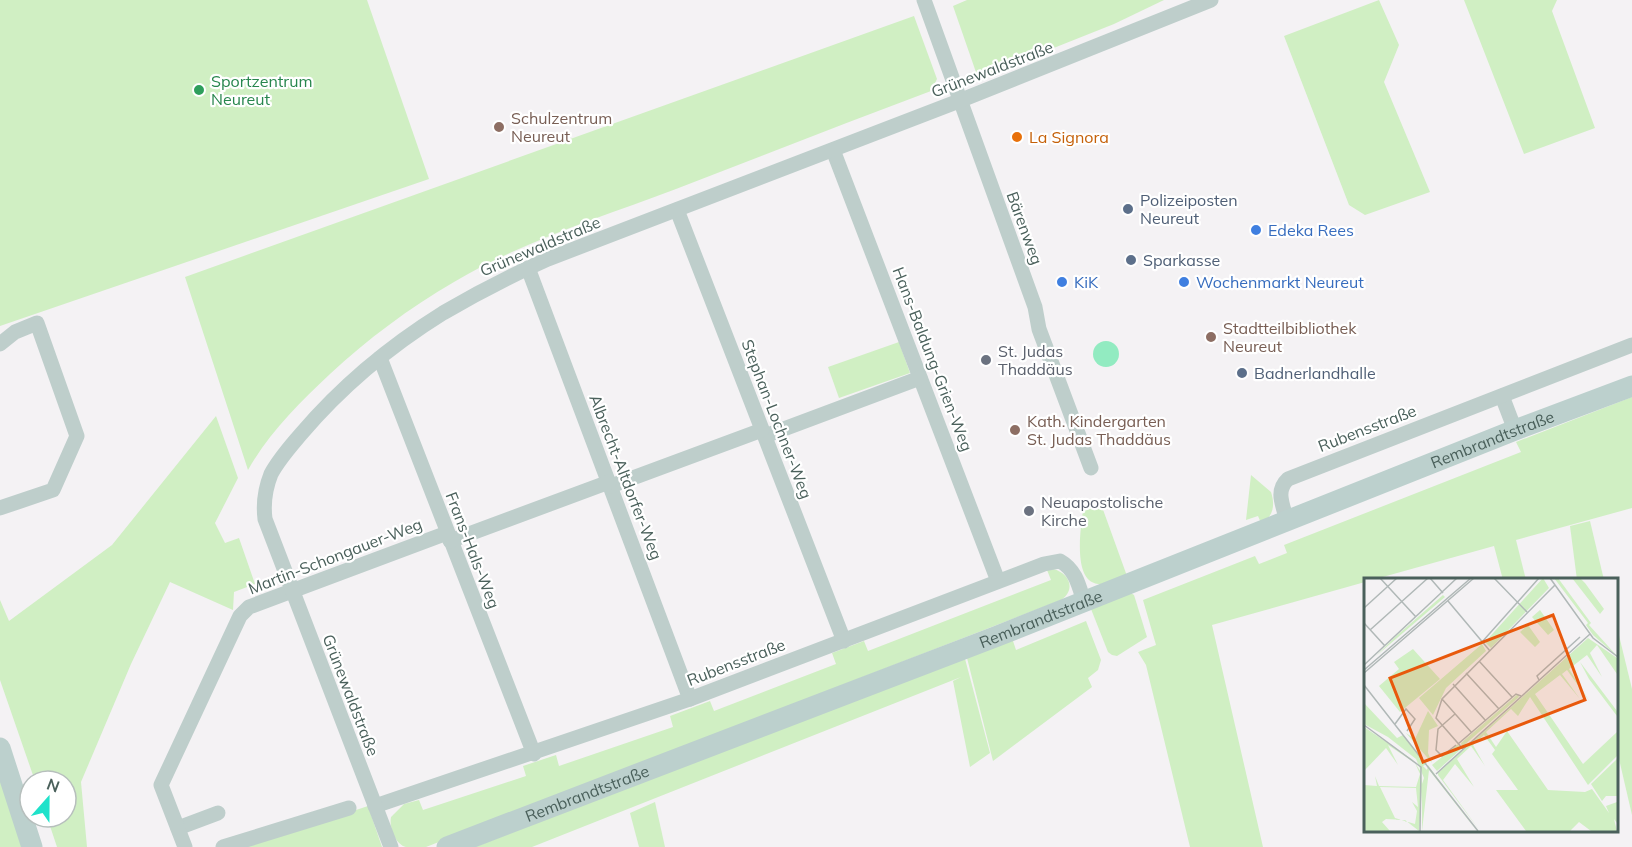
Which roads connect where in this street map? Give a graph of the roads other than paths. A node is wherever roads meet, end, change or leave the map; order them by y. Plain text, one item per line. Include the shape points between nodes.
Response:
1 (924, 0) edge
2 (1210, 0) edge
3 (959, 101) junction
4 (833, 150) junction
5 (677, 210) junction
6 (528, 268) junction
7 (0, 344) edge
8 (1632, 345) edge
9 (380, 358) junction
10 (920, 378) junction
11 (1632, 386) edge
12 (1502, 396) junction
13 (1515, 430) junction
14 (764, 433) junction
15 (1091, 468) dead end
16 (610, 484) junction
17 (0, 508) edge
18 (1287, 521) junction
19 (448, 537) junction
20 (998, 580) junction
21 (292, 591) junction
22 (1084, 602) junction
23 (844, 641) junction
24 (690, 699) junction
25 (0, 748) edge
26 (534, 753) junction
27 (375, 806) junction
28 (349, 808) dead end
29 (218, 813) dead end
30 (178, 828) junction
31 (33, 847) edge
32 (185, 847) edge
33 (223, 847) edge
34 (391, 847) edge
35 (447, 847) edge

1 - 3 street, Bärenweg
2 - 3 street, Grünewaldstraße
3 - 4 street, Grünewaldstraße
3 - 15 street, Bärenweg
4 - 5 street, Grünewaldstraße
4 - 10 street, Hans-Baldung-Grien-Weg
5 - 6 street, Grünewaldstraße
5 - 14 street, Stephan-Lochner-Weg
6 - 9 street, Grünewaldstraße via 442,314
6 - 16 street, Albrecht-Altdorfer-Weg
7 - 17 street via 15,332 38,323 77,436 53,490
8 - 12 street, Rubensstraße
9 - 19 street, Frans-Hals-Weg
9 - 21 street, Grünewaldstraße via 313,420 278,463 267,484 265,519
10 - 14 street, Martin-Schongauer-Weg
10 - 20 street, Hans-Baldung-Grien-Weg
11 - 13 street, Rembrandtstraße
12 - 13 street
12 - 18 street, Rubensstraße via 1288,479 1280,488
13 - 18 street, Rembrandtstraße
14 - 16 street, Martin-Schongauer-Weg
14 - 23 street, Stephan-Lochner-Weg
16 - 19 street, Martin-Schongauer-Weg
16 - 24 street, Albrecht-Altdorfer-Weg
18 - 22 street, Rembrandtstraße
19 - 21 street, Martin-Schongauer-Weg
19 - 26 street, Frans-Hals-Weg
20 - 22 street, Rubensstraße via 1060,561 1075,574
20 - 23 street, Rubensstraße
21 - 27 street, Grünewaldstraße
21 - 30 street, Martin-Schongauer-Weg via 249,607 240,616 161,785
22 - 35 street, Rembrandtstraße
23 - 24 street, Rubensstraße
24 - 26 street, Rubensstraße
25 - 31 street
26 - 27 street, Rubensstraße
27 - 34 street, Grünewaldstraße
28 - 33 street
29 - 30 street
30 - 32 street, Martin-Schongauer-Weg

